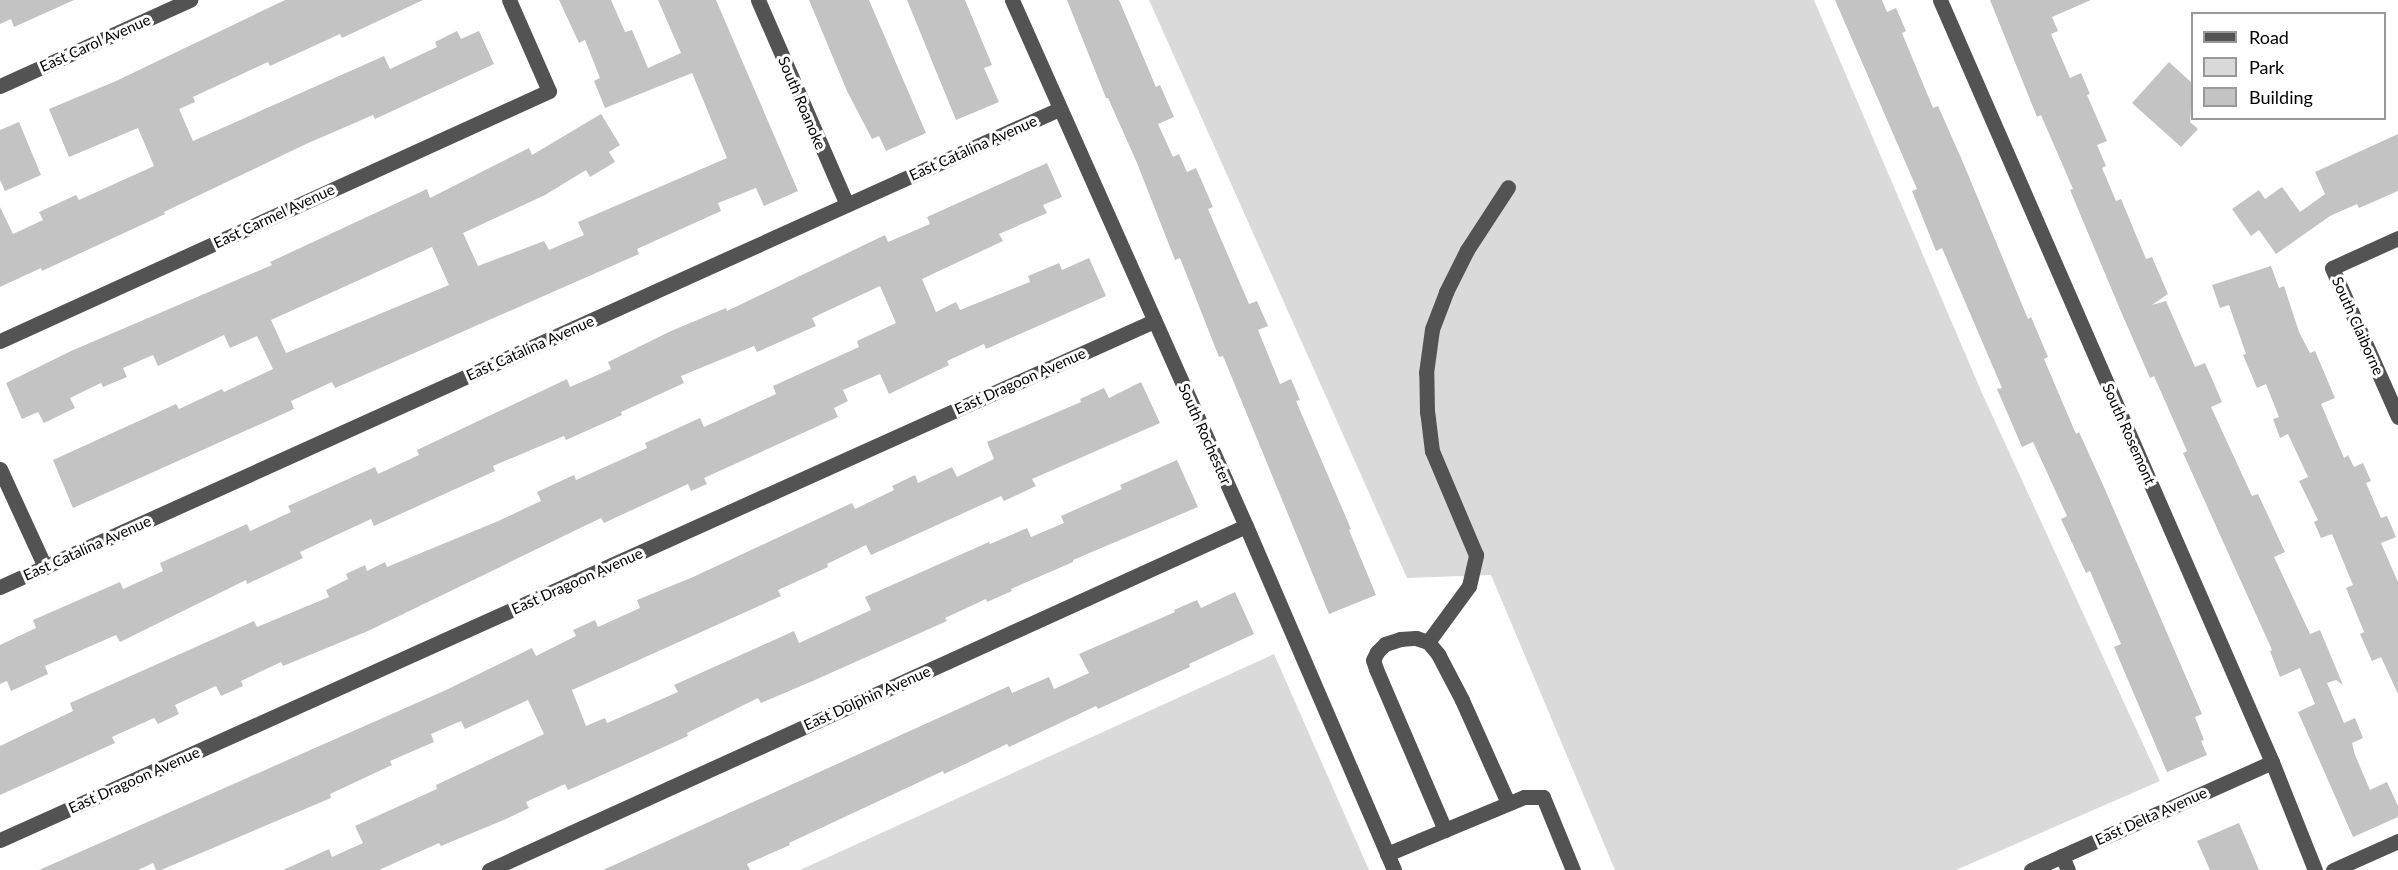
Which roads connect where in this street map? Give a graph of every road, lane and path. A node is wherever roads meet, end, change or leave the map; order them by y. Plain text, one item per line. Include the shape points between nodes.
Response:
1 (190, 0) edge
2 (509, 0) edge
3 (758, 0) edge
4 (1012, 0) edge
5 (1940, 0) edge
6 (0, 86) edge
7 (1059, 109) junction
8 (1508, 186) dead end
9 (847, 206) junction
10 (2398, 238) edge
11 (1154, 321) junction
12 (0, 341) edge
13 (2398, 417) edge
14 (0, 469) edge
15 (1246, 526) junction
16 (45, 567) junction
17 (0, 587) edge
18 (1428, 642) junction
19 (2272, 762) junction
20 (1508, 803) junction
21 (1445, 830) junction
22 (0, 840) edge
23 (2398, 840) edge
24 (1387, 854) junction
25 (2065, 863) edge
26 (489, 870) edge
27 (1394, 870) edge
28 (1574, 870) edge
29 (2031, 870) edge
30 (2315, 870) edge
31 (2333, 870) edge

1 - 6 street, East Carol Avenue
2 - 12 street, East Carmel Avenue via 549,91
3 - 9 street, South Roanoke
4 - 7 street, South Rochester
5 - 19 street, South Rosemont
7 - 9 street, East Catalina Avenue
7 - 11 street, South Rochester
8 - 18 street via 1467,250 1432,329 1426,373 1432,451 1476,555 1469,586
9 - 16 street, East Catalina Avenue
10 - 13 street, South Claiborne via 2332,267
11 - 15 street, South Rochester
11 - 22 street, East Dragoon Avenue
14 - 16 street
15 - 24 street, South Rochester
15 - 26 street, East Dolphin Avenue
16 - 17 street, East Catalina Avenue
18 - 20 street via 1462,700
18 - 21 street via 1400,639 1385,644 1373,660
19 - 25 street, East Delta Avenue
19 - 30 street, South Rosemont
20 - 21 street
20 - 28 street via 1524,797 1543,797
21 - 24 street
23 - 31 street
24 - 27 street, South Rochester
25 - 29 street, East Delta Avenue

